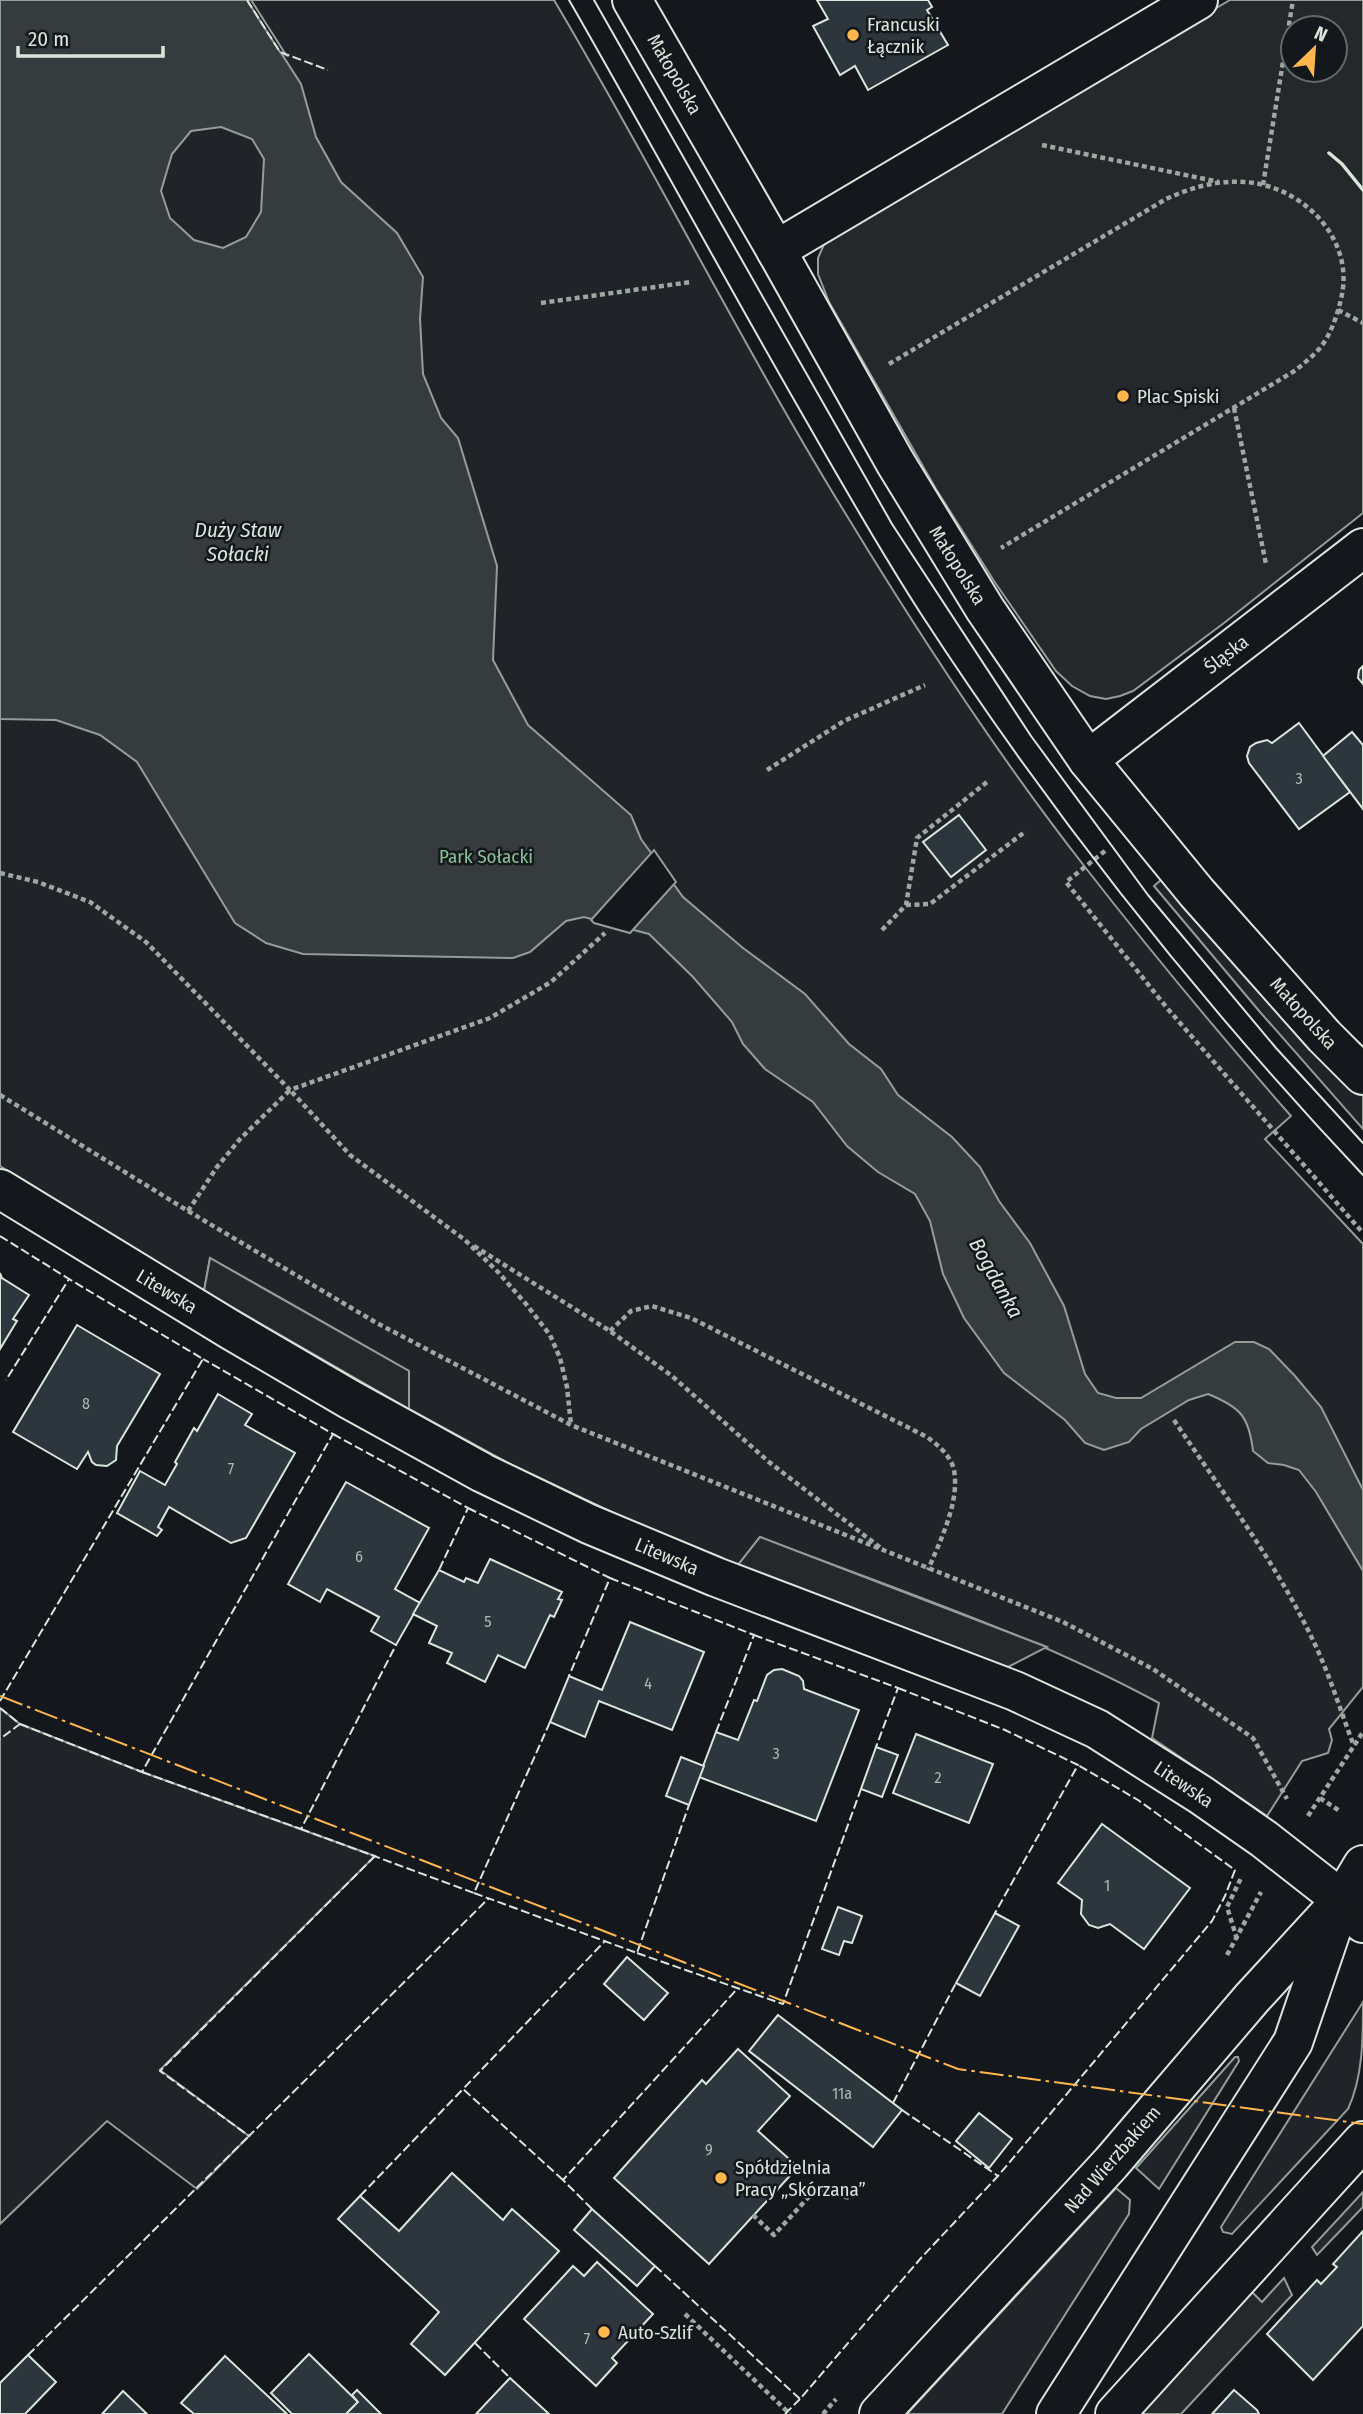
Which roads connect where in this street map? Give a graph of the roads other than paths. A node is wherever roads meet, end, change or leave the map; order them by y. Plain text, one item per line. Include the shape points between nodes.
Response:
1 (632, 0) edge
2 (1198, 0) edge
3 (776, 250) junction
4 (1363, 548) edge
5 (1088, 760) junction
6 (1363, 1075) edge
7 (0, 1189) edge
8 (1363, 1866) edge
9 (1352, 1912) edge
10 (1363, 2141) edge
11 (879, 2414) edge
12 (1056, 2414) edge
13 (1115, 2414) edge

1 - 3 street, Małopolska
2 - 3 street
3 - 5 street, Małopolska via 895,462 985,609
4 - 5 street, Śląska
5 - 6 street, Małopolska via 1197,893
7 - 9 street, Litewska via 231,1330 483,1473 589,1524 1015,1691 1097,1729 1201,1795 1283,1854
8 - 9 street, Nad Wierzbakiem
9 - 11 street, Nad Wierzbakiem via 1252,1998 1111,2163
9 - 12 street, Nad Wierzbakiem via 1293,2042
10 - 13 street

